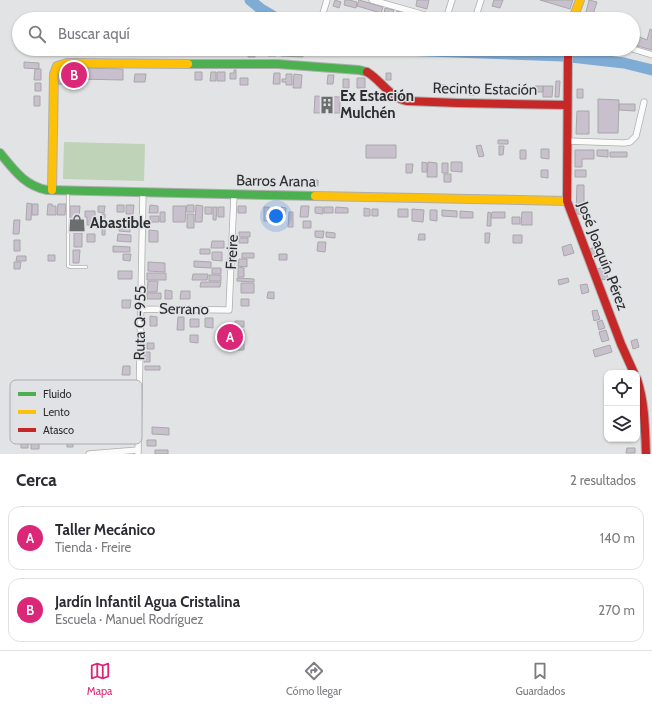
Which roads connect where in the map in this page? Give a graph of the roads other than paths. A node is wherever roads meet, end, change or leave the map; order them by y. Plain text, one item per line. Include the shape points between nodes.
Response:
1 (327, 0) edge
2 (372, 0) edge
3 (452, 0) edge
4 (481, 0) edge
5 (580, 0) edge
6 (323, 12) edge
7 (414, 12) edge
8 (448, 12) edge
9 (477, 12) edge
10 (576, 12) edge
11 (640, 51) edge
12 (652, 54) edge
13 (568, 56) edge
14 (644, 102) dead end
15 (567, 105) junction
16 (567, 141) junction
17 (0, 153) edge
18 (52, 190) junction
19 (68, 190) junction
20 (143, 193) junction
21 (234, 194) junction
22 (567, 201) junction
23 (86, 267) dead end
24 (140, 308) junction
25 (229, 310) joint
26 (633, 370) edge
27 (139, 380) edge
28 (640, 390) edge
29 (138, 452) edge
30 (89, 454) edge
31 (646, 454) edge

1 - 6 street
2 - 7 street
3 - 8 street
4 - 9 street
5 - 10 street
11 - 12 street
13 - 15 street, José Joaquín Pérez
14 - 16 street via 636,136 630,142
15 - 16 street, José Joaquín Pérez
15 - 18 street, Recinto Estación via 407,101 395,96 368,72 358,70 278,64 67,63 57,66 54,74
16 - 22 street, José Joaquín Pérez
17 - 18 street, Barros Arana via 14,171 29,183
18 - 19 street, Barros Arana
19 - 20 street, Barros Arana
19 - 23 lane via 68,266
20 - 21 street, Barros Arana
20 - 24 street, Ruta Q-955
21 - 22 street, Barros Arana
21 - 25 street, Freire
22 - 26 street, José Joaquín Pérez via 620,344
24 - 25 street, Serrano
24 - 27 street, Ruta Q-955
28 - 31 street
29 - 30 street

